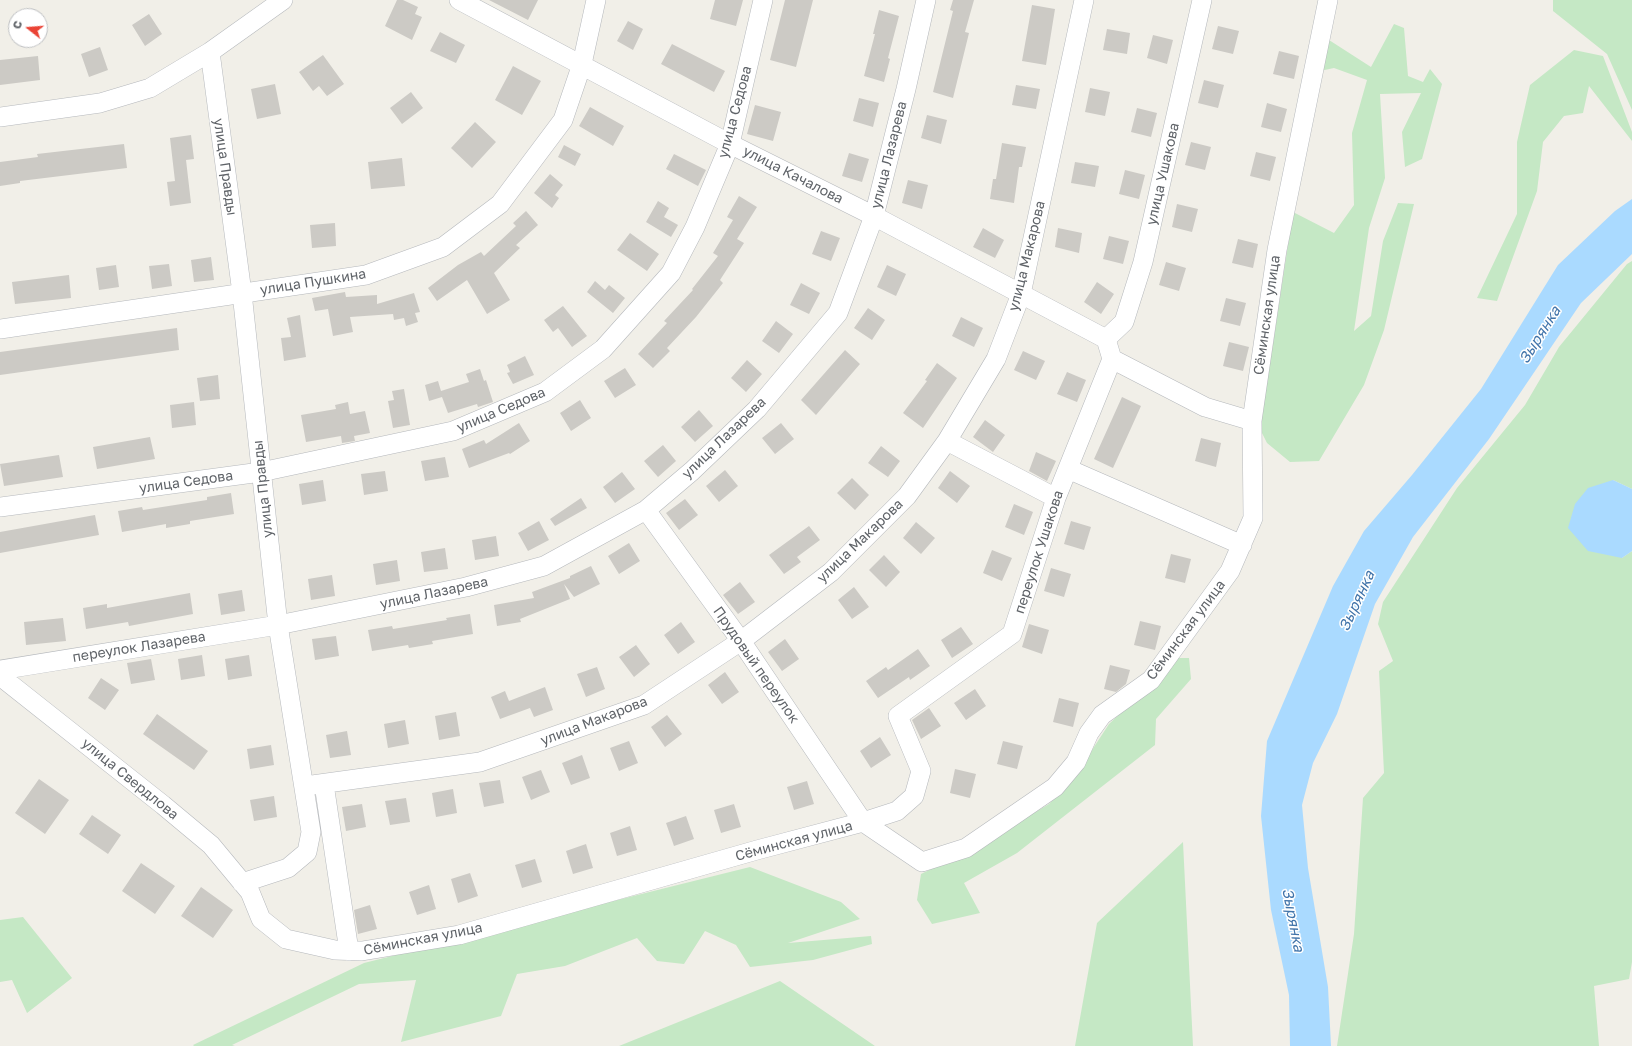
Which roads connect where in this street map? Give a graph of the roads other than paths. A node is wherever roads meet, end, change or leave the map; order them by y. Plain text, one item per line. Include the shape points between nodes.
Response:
1 (283, 0) edge
2 (459, 0) edge
3 (596, 0) edge
4 (764, 0) edge
5 (926, 0) edge
6 (1084, 0) edge
7 (1202, 0) edge
8 (1328, 0) edge
9 (210, 52) junction
10 (582, 64) junction
11 (0, 117) edge
12 (730, 144) junction
13 (874, 216) junction
14 (242, 292) junction
15 (1021, 294) junction
16 (0, 329) edge
17 (1106, 339) junction
18 (1112, 359) junction
19 (1252, 420) junction
20 (947, 442) junction
21 (1068, 469) junction
22 (261, 472) junction
23 (1056, 498) junction
24 (0, 507) edge
25 (646, 510) junction
26 (1242, 546) junction
27 (278, 625) junction
28 (741, 641) junction
29 (0, 670) edge
30 (0, 676) edge
31 (324, 784) junction
32 (305, 786) junction
33 (863, 822) junction
34 (246, 888) junction
35 (349, 951) junction

1 - 9 street
2 - 10 street, улица Качалова
3 - 10 street, улица Пушкина
4 - 12 street, улица Седова
5 - 13 street, улица Лазарева
6 - 15 street, улица Макарова
7 - 17 street, улица Ушакова via 1143,262 1124,322
8 - 19 street, Сёминская улица via 1277,250
9 - 11 street via 150,88 100,103
9 - 14 street, улица Правды
10 - 12 street, улица Качалова
10 - 14 street, улица Пушкина via 563,120 500,204 443,247 366,275
12 - 13 street, улица Качалова
12 - 22 street, улица Седова via 695,227 671,273 603,349 545,392 453,431
13 - 15 street, улица Качалова
13 - 25 street, улица Лазарева via 838,314 757,409 692,471
14 - 16 street, улица Пушкина
14 - 22 street, улица Правды
15 - 17 street, улица Качалова
15 - 20 street, улица Макарова via 996,359
17 - 18 street
18 - 19 street via 1205,407
18 - 21 street, переулок Ушакова
19 - 26 street, Сёминская улица via 1253,518
20 - 23 street
20 - 28 street, улица Макарова via 907,496 831,572
21 - 23 street, переулок Ушакова
21 - 26 street
22 - 24 street, улица Седова
22 - 27 street, улица Правды
23 - 33 street, переулок Ушакова via 1012,634 898,716 921,771 914,796 896,811
25 - 27 street, улица Лазарева via 544,566 466,587
25 - 28 street, Прудовый переулок
26 - 33 street, Сёминская улица via 1230,571 1151,680 1102,714 1089,733 1076,762 1055,786 966,848 922,862
27 - 29 street, переулок Лазарева
27 - 32 street, улица Правды
28 - 31 street, улица Макарова via 644,704 480,762
28 - 33 street, Прудовый переулок
30 - 34 street, улица Свердлова via 211,845
31 - 32 street, улица Макарова
31 - 35 street
32 - 34 street, улица Правды via 311,832 307,852 288,868
33 - 35 street, Сёминская улица via 459,935
34 - 35 street, Сёминская улица via 260,919 286,939

